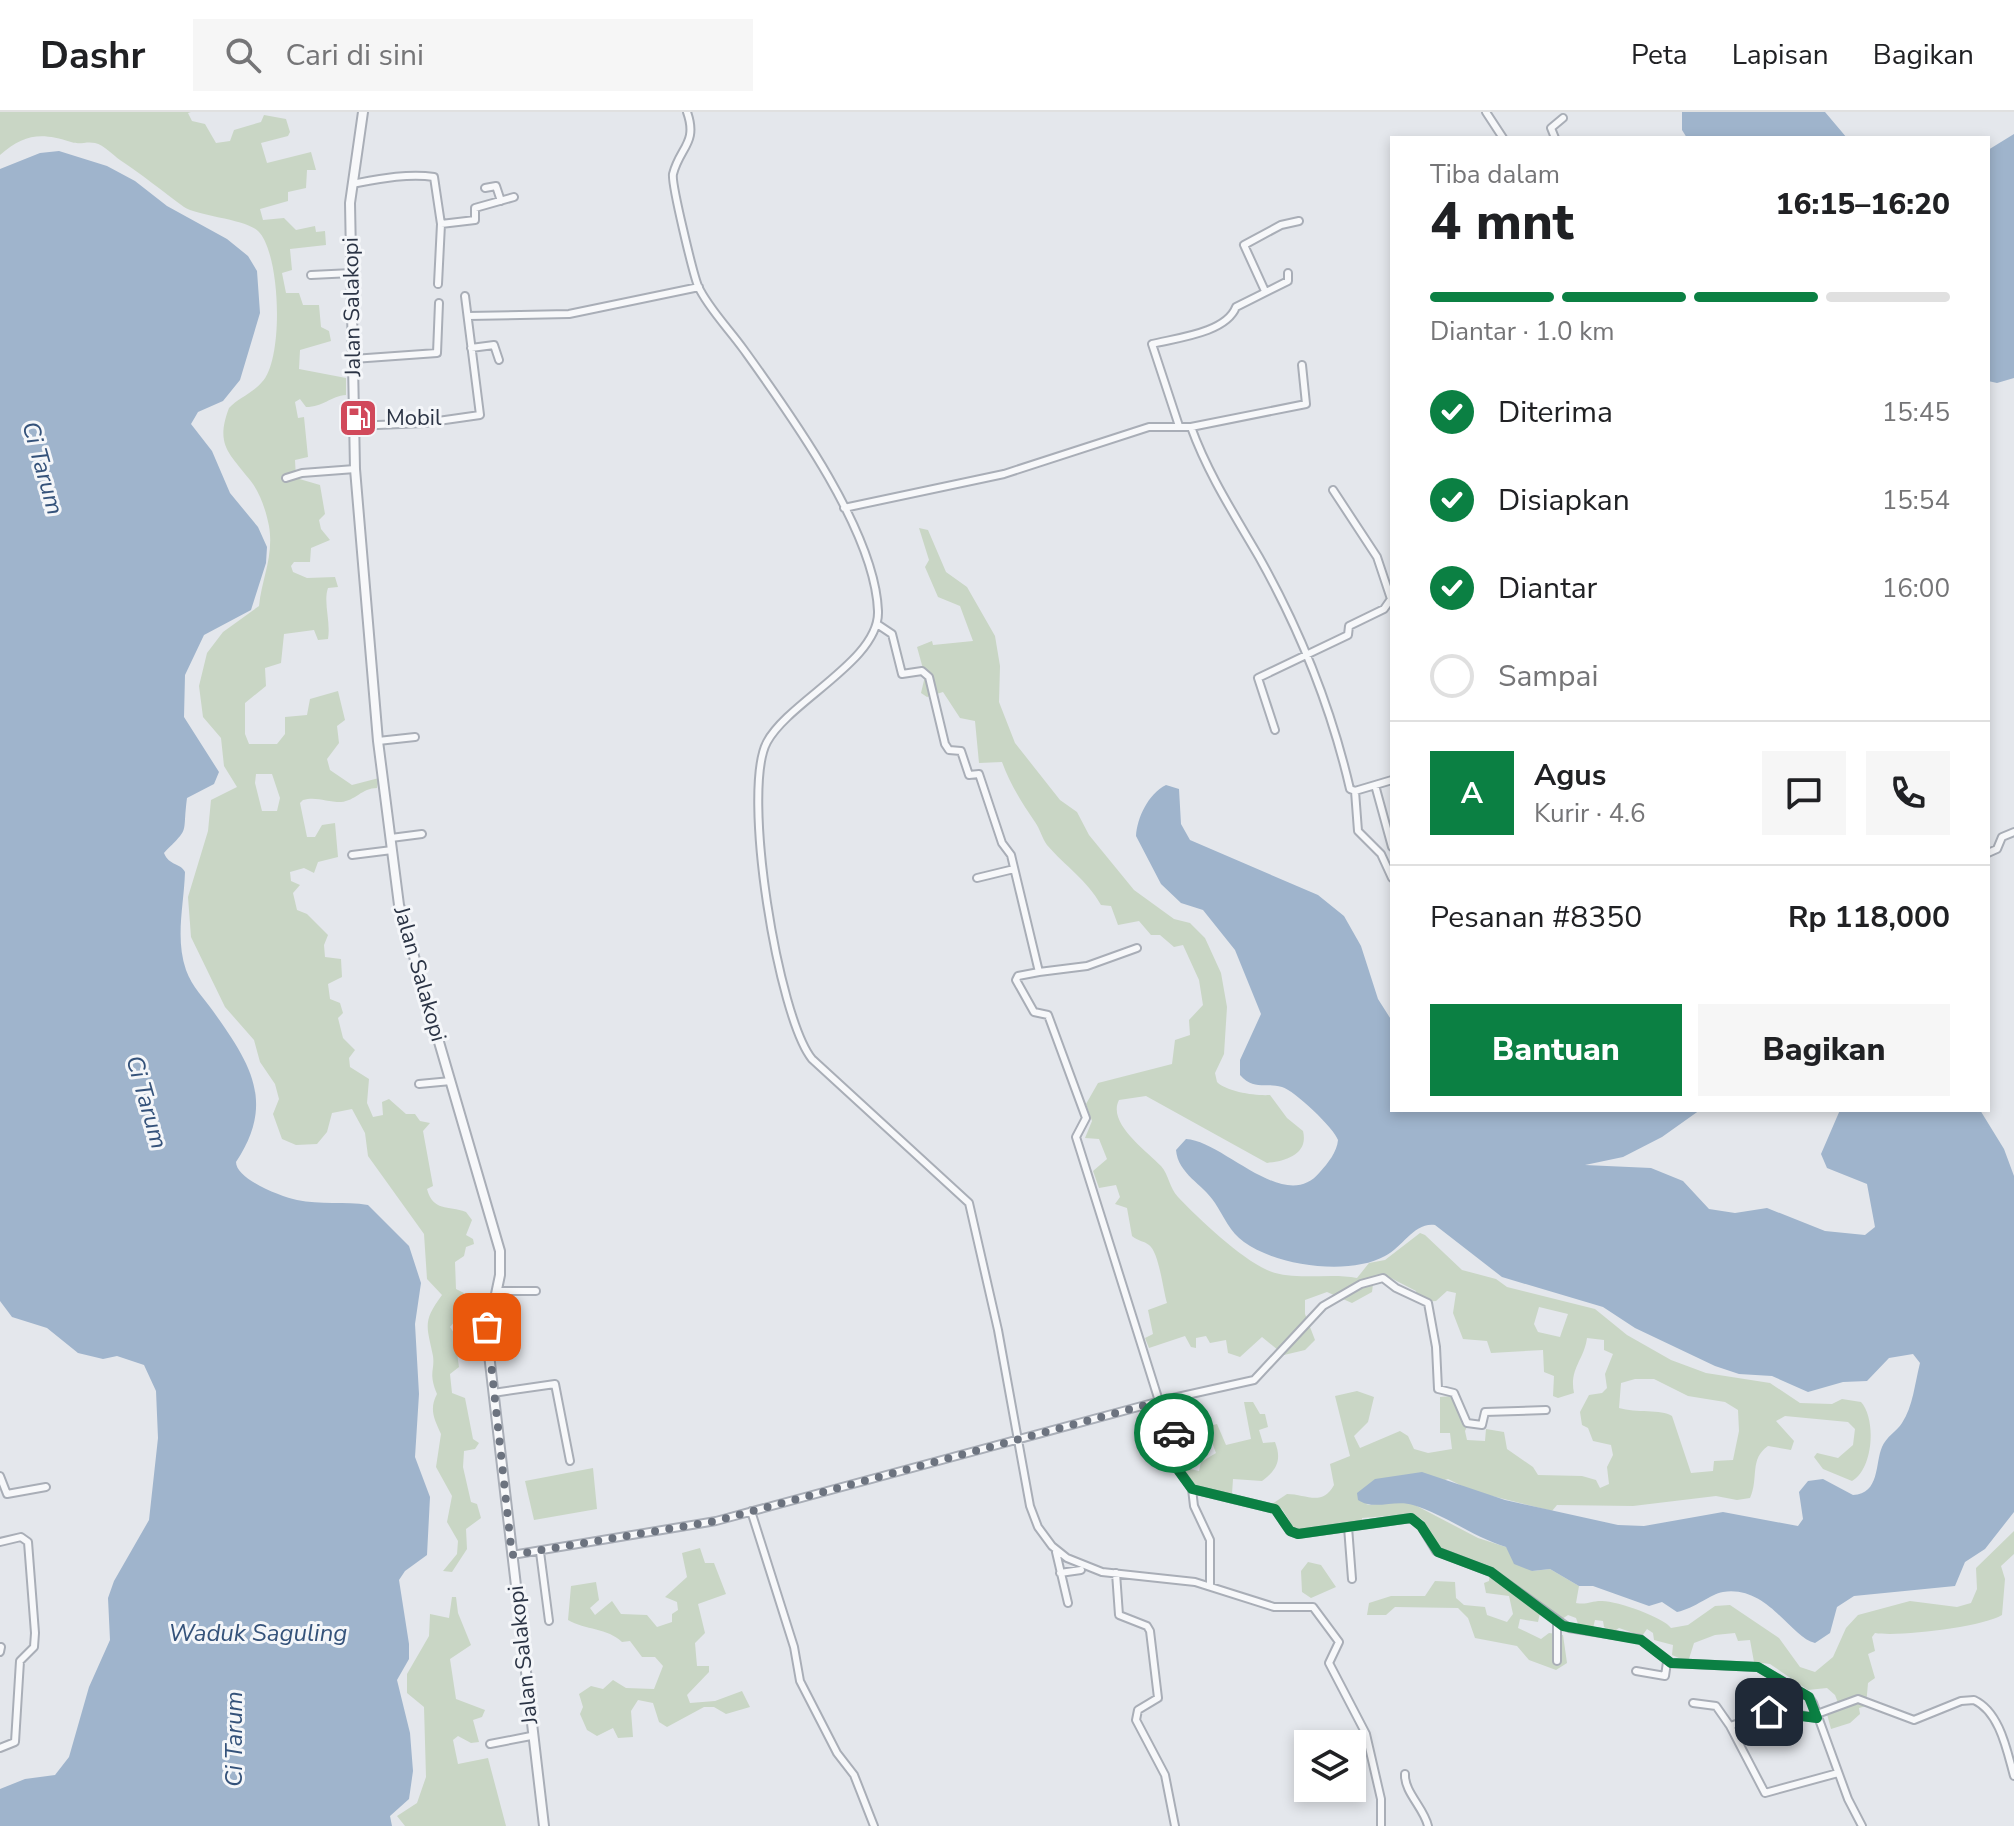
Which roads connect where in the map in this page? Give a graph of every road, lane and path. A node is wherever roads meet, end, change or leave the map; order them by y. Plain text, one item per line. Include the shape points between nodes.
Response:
1 (363, 112) edge
2 (687, 112) edge
3 (1486, 112) edge
4 (1563, 118) dead end
5 (1502, 136) edge
6 (1554, 136) edge
7 (352, 184) junction
8 (485, 188) dead end
9 (514, 197) dead end
10 (501, 201) junction
11 (1299, 221) dead end
12 (441, 224) junction
13 (352, 273) junction
14 (1288, 273) dead end
15 (311, 275) dead end
16 (438, 284) dead end
17 (699, 287) junction
18 (1265, 291) junction
19 (465, 296) dead end
20 (439, 303) dead end
21 (468, 316) junction
22 (471, 348) junction
23 (353, 359) junction
24 (499, 360) dead end
25 (1302, 365) dead end
26 (355, 426) junction
27 (1179, 426) junction
28 (1191, 427) junction
29 (355, 469) junction
30 (286, 478) dead end
31 (1333, 490) dead end
32 (844, 508) junction
33 (1390, 596) edge
34 (1390, 600) edge
35 (877, 624) junction
36 (1307, 654) junction
37 (1275, 730) dead end
38 (415, 737) dead end
39 (378, 741) junction
40 (1390, 781) edge
41 (1375, 785) junction
42 (1355, 791) junction
43 (2014, 832) edge
44 (422, 834) dead end
45 (391, 838) junction
46 (1390, 840) edge
47 (392, 850) junction
48 (1990, 852) edge
49 (352, 855) dead end
50 (1014, 869) junction
51 (1390, 874) edge
52 (977, 878) dead end
53 (1137, 948) dead end
54 (1039, 972) junction
55 (451, 1081) junction
56 (419, 1084) dead end
57 (496, 1291) junction
58 (536, 1291) dead end
59 (493, 1393) junction
60 (1162, 1401) junction
61 (1546, 1410) dead end
62 (1019, 1440) junction
63 (570, 1461) dead end
64 (0, 1476) edge
65 (46, 1487) dead end
66 (1192, 1489) junction
67 (751, 1511) junction
68 (1348, 1527) junction
69 (0, 1542) edge
70 (1056, 1550) junction
71 (540, 1552) junction
72 (512, 1555) junction
73 (1081, 1570) dead end
74 (1060, 1573) junction
75 (1116, 1573) junction
76 (1352, 1579) dead end
77 (1210, 1586) junction
78 (1068, 1603) dead end
79 (549, 1621) dead end
80 (1557, 1622) junction
81 (1557, 1661) dead end
82 (1667, 1662) junction
83 (1636, 1671) dead end
84 (1693, 1703) dead end
85 (1817, 1716) junction
86 (1730, 1726) junction
87 (531, 1736) junction
88 (490, 1744) dead end
89 (0, 1748) edge
90 (1838, 1773) junction
91 (1405, 1774) dead end
92 (2014, 1776) edge
93 (544, 1826) edge
94 (874, 1826) edge
95 (1175, 1826) edge
96 (1381, 1826) edge
97 (1428, 1826) edge
98 (1862, 1826) edge

1 - 7 street, Jalan Salakopi
2 - 17 street via 692,134 673,179
3 - 5 street
4 - 6 street via 1551,128
7 - 12 street via 398,175 433,176
7 - 13 street, Jalan Salakopi
8 - 10 street via 496,186
9 - 10 street
10 - 12 street via 475,208 475,220
11 - 18 street via 1284,223 1244,245
12 - 16 street
13 - 15 street
13 - 23 street, Jalan Salakopi
14 - 18 street via 1288,281
17 - 21 street via 569,314
17 - 32 street via 802,432
18 - 27 street via 1220,322 1179,340 1152,344
19 - 21 street
20 - 23 street via 437,353
21 - 22 street
22 - 24 street via 494,345
22 - 26 street via 480,415
23 - 26 street, Jalan Salakopi
25 - 28 street via 1306,404
26 - 29 street, Jalan Salakopi
27 - 28 street
27 - 32 street via 1144,428 1004,474
28 - 36 street via 1211,476
29 - 30 street
29 - 39 street, Jalan Salakopi
31 - 33 street via 1377,557
32 - 35 street via 862,547 878,607
34 - 36 street via 1384,609 1349,626 1349,634
35 - 50 street via 892,634 902,674 922,671 929,677 943,739 949,750 961,751 969,775 979,774
35 - 62 street via 860,651 766,743 758,769 761,861 792,1018 806,1052 970,1205
36 - 37 street via 1258,679
36 - 42 street
38 - 39 street
39 - 45 street, Jalan Salakopi
40 - 41 street
41 - 42 street
41 - 46 street
42 - 51 street via 1358,831 1381,854
43 - 48 street
44 - 45 street
45 - 47 street, Jalan Salakopi
47 - 49 street
47 - 55 street, Jalan Salakopi via 401,912
50 - 52 street
50 - 54 street
53 - 54 street via 1087,966
54 - 60 street via 1016,980 1034,1012 1048,1015 1083,1111 1086,1122 1076,1137
55 - 56 street
55 - 57 street, Jalan Salakopi via 500,1251
57 - 58 street
57 - 59 street, Jalan Salakopi via 487,1333
59 - 63 street via 555,1384
59 - 72 street, Jalan Salakopi
60 - 61 street via 1254,1380 1326,1304 1383,1278 1428,1303 1438,1389 1454,1393 1467,1423 1482,1425 1485,1412
60 - 62 street
60 - 66 street via 1174,1429 1176,1467
62 - 67 street
62 - 70 street via 1033,1518
64 - 65 street via 7,1494
66 - 68 street via 1275,1509 1295,1534
66 - 77 street via 1210,1540
67 - 71 street
67 - 94 street via 800,1681 854,1775
68 - 76 street
68 - 80 street via 1411,1518 1438,1552 1491,1572
69 - 89 street via 21,1537 28,1542 35,1633 34,1647 20,1661 15,1742
70 - 74 street
70 - 75 street via 1094,1569
71 - 72 street
71 - 79 street
72 - 87 street, Jalan Salakopi
73 - 74 street
74 - 78 street
75 - 77 street
75 - 95 street via 1119,1615 1150,1629 1158,1698 1138,1710 1136,1720 1163,1769
77 - 96 street via 1274,1607 1309,1605 1325,1621 1339,1642 1329,1664 1367,1737 1381,1799
80 - 81 street
80 - 82 street via 1583,1632 1641,1640
82 - 83 street via 1665,1676
82 - 85 street via 1758,1667 1809,1697
84 - 86 street via 1716,1706
85 - 86 street via 1776,1711
85 - 90 street
85 - 92 street via 1858,1699 1914,1720 1974,1700 1995,1721
86 - 90 street via 1765,1793
87 - 88 street
87 - 93 street, Jalan Salakopi
90 - 98 street
91 - 97 street

